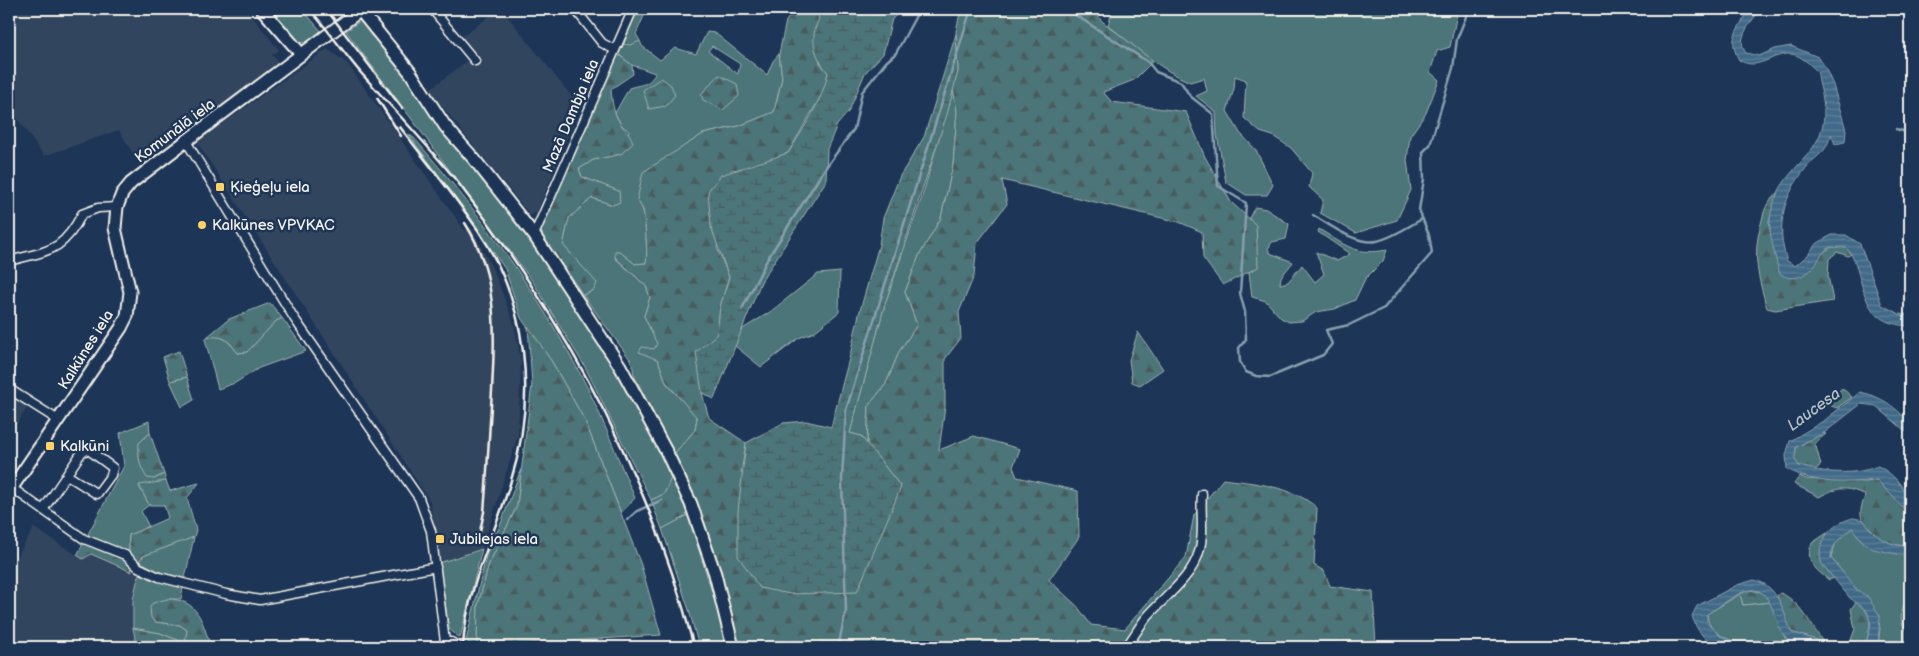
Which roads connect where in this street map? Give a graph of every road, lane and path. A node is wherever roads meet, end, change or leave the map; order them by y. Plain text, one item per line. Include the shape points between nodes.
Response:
1 (262, 9) edge
2 (432, 9) edge
3 (575, 9) edge
4 (633, 9) edge
5 (361, 10) edge
6 (615, 50) junction
7 (300, 54) junction
8 (475, 61) dead end
9 (186, 141) junction
10 (117, 207) junction
11 (534, 235) junction
12 (9, 262) edge
13 (9, 388) edge
14 (58, 420) junction
15 (67, 475) junction
16 (10, 490) edge
17 (1202, 494) dead end
18 (44, 510) junction
19 (436, 567) junction
20 (445, 644) edge
21 (459, 647) edge
22 (733, 647) edge
23 (1126, 647) edge

1 - 7 main road
2 - 8 street
3 - 6 street via 602,43
4 - 6 street, Mazā Dambja iela
5 - 7 main road, Komunālā iela
5 - 11 main road via 410,72 445,126
6 - 11 street, Mazā Dambja iela
7 - 9 main road, Komunālā iela
9 - 10 main road, Komunālā iela via 131,183
9 - 19 street via 294,318 411,484 431,532
10 - 12 street via 98,208 82,214 60,246
10 - 14 main road, Kalkūnes iela via 115,228 130,292 126,316
11 - 22 main road via 620,366 680,479 692,504 715,574
13 - 14 street
14 - 16 main road, Kalkūnes iela
15 - 15 street via 84,450 113,468 97,494
15 - 18 street
16 - 18 street
17 - 23 street via 1200,515 1203,530 1199,553 1186,576 1145,619
18 - 19 street via 84,540 125,555 138,567 159,577 260,600
19 - 20 street
20 - 21 street via 451,642

